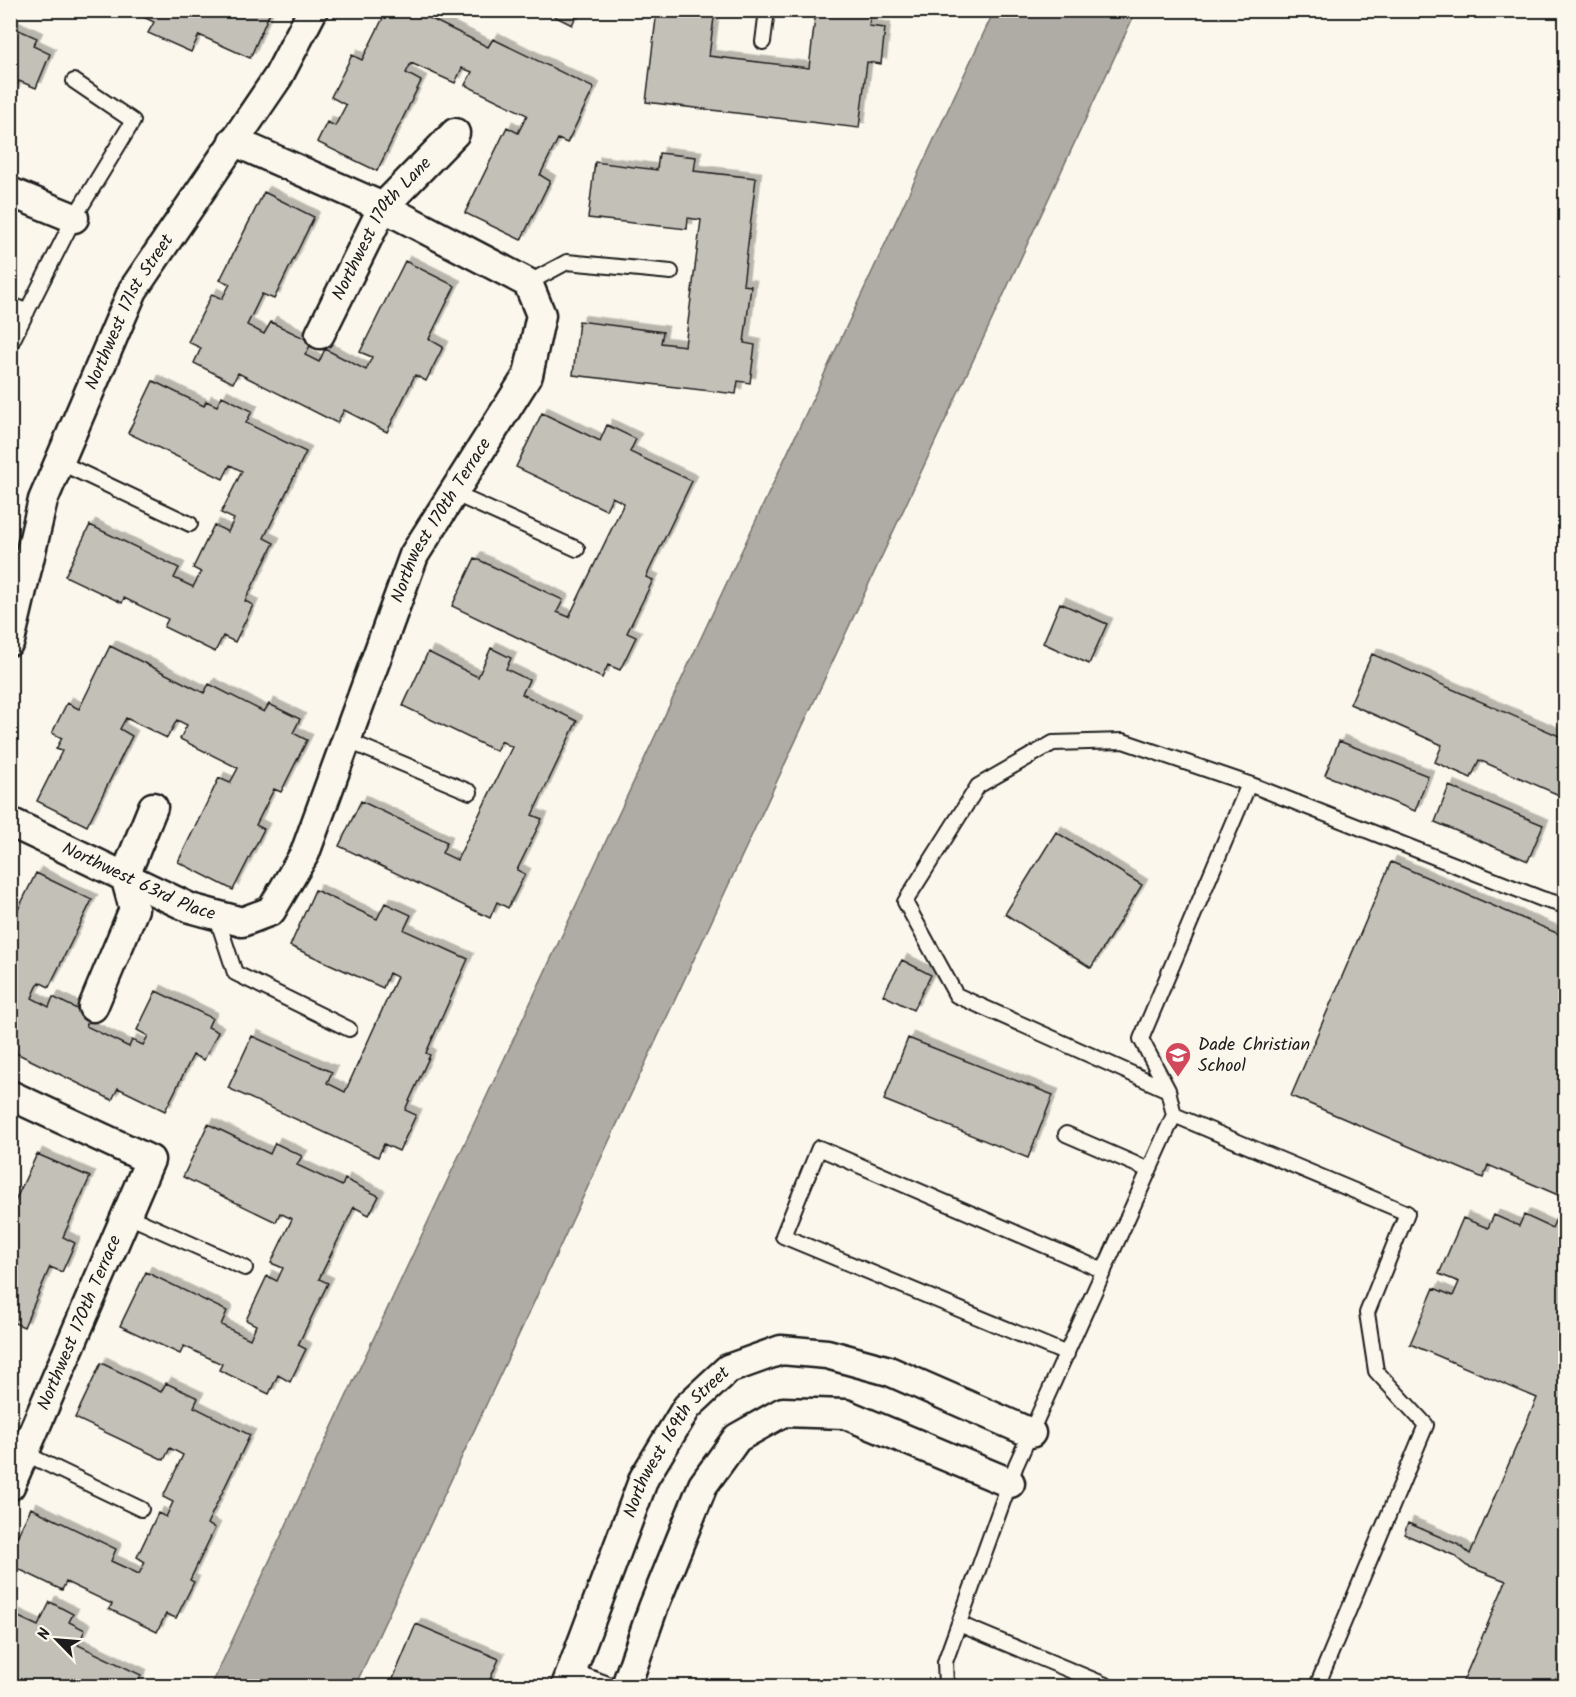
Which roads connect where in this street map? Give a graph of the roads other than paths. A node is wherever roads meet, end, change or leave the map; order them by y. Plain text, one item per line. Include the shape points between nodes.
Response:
1 (313, 10) edge
2 (767, 10) edge
3 (763, 42) dead end
4 (74, 81) dead end
5 (455, 133) dead end
6 (233, 141) junction
7 (10, 192) edge
8 (383, 207) junction
9 (74, 218) junction
10 (670, 272) dead end
11 (528, 283) junction
12 (10, 304) edge
13 (27, 312) junction
14 (320, 334) dead end
15 (10, 345) edge
16 (59, 462) junction
17 (453, 493) junction
18 (190, 524) dead end
19 (577, 549) dead end
20 (10, 641) edge
21 (346, 740) junction
22 (1249, 784) junction
23 (470, 792) dead end
24 (153, 807) dead end
25 (10, 822) edge
26 (125, 876) junction
27 (1566, 906) edge
28 (271, 911) joint
29 (216, 915) junction
30 (93, 1007) dead end
31 (349, 1029) dead end
32 (1168, 1090) junction
33 (12, 1098) edge
34 (1174, 1115) junction
35 (1066, 1134) dead end
36 (1149, 1170) junction
37 (126, 1215) junction
38 (245, 1268) dead end
39 (1104, 1271) junction
40 (1067, 1354) junction
41 (1031, 1433) junction
42 (24, 1453) junction
43 (1010, 1484) junction
44 (10, 1486) edge
45 (141, 1509) dead end
46 (959, 1624) junction
47 (569, 1679) edge
48 (614, 1686) edge
49 (626, 1686) edge
50 (951, 1686) edge
51 (1108, 1686) edge
52 (1317, 1686) edge

1 - 6 street, Northwest 171st Street via 278,77
2 - 3 lane
4 - 9 lane via 133,122
5 - 8 street, Northwest 170th Lane
6 - 8 street
6 - 16 street, Northwest 171st Street via 133,290
7 - 9 street
8 - 11 street
8 - 14 street, Northwest 170th Lane
9 - 13 lane
10 - 11 lane via 567,262
11 - 17 street, Northwest 170th Terrace via 541,315 528,375
12 - 13 lane
13 - 15 lane
16 - 18 lane
16 - 20 street, Northwest 171st Street via 43,500
17 - 19 lane
17 - 21 street, Northwest 170th Terrace via 414,555
21 - 23 lane
21 - 28 street, Northwest 170th Terrace via 304,853
22 - 27 lane via 1542,900
22 - 32 lane via 1141,1039
22 - 32 lane via 1123,741 1053,743 978,786 905,902 956,994
24 - 26 street
25 - 26 street, Northwest 63rd Place
26 - 29 street, Northwest 63rd Place via 190,908
26 - 30 street via 134,909
28 - 29 street, Northwest 63rd Place via 242,922
29 - 31 lane via 235,973
32 - 34 lane
33 - 37 street, Northwest 17Oth Terrace via 150,1160
34 - 36 lane
34 - 52 lane via 1407,1213 1367,1313 1376,1371 1426,1425
35 - 36 lane
36 - 39 lane
37 - 38 lane
37 - 42 street, Northwest 17Oth Terrace
39 - 40 lane
39 - 40 lane via 819,1148 783,1236
40 - 41 lane
41 - 43 lane
41 - 47 street, Northwest 169th Street via 890,1371 827,1354 781,1350 728,1369 687,1407 644,1478
42 - 44 street, Northwest 17Oth Terrace
42 - 45 lane
43 - 46 lane
43 - 49 street via 845,1414 783,1412 737,1438 703,1485
46 - 50 lane via 945,1662 946,1684
46 - 51 lane
47 - 48 lane

